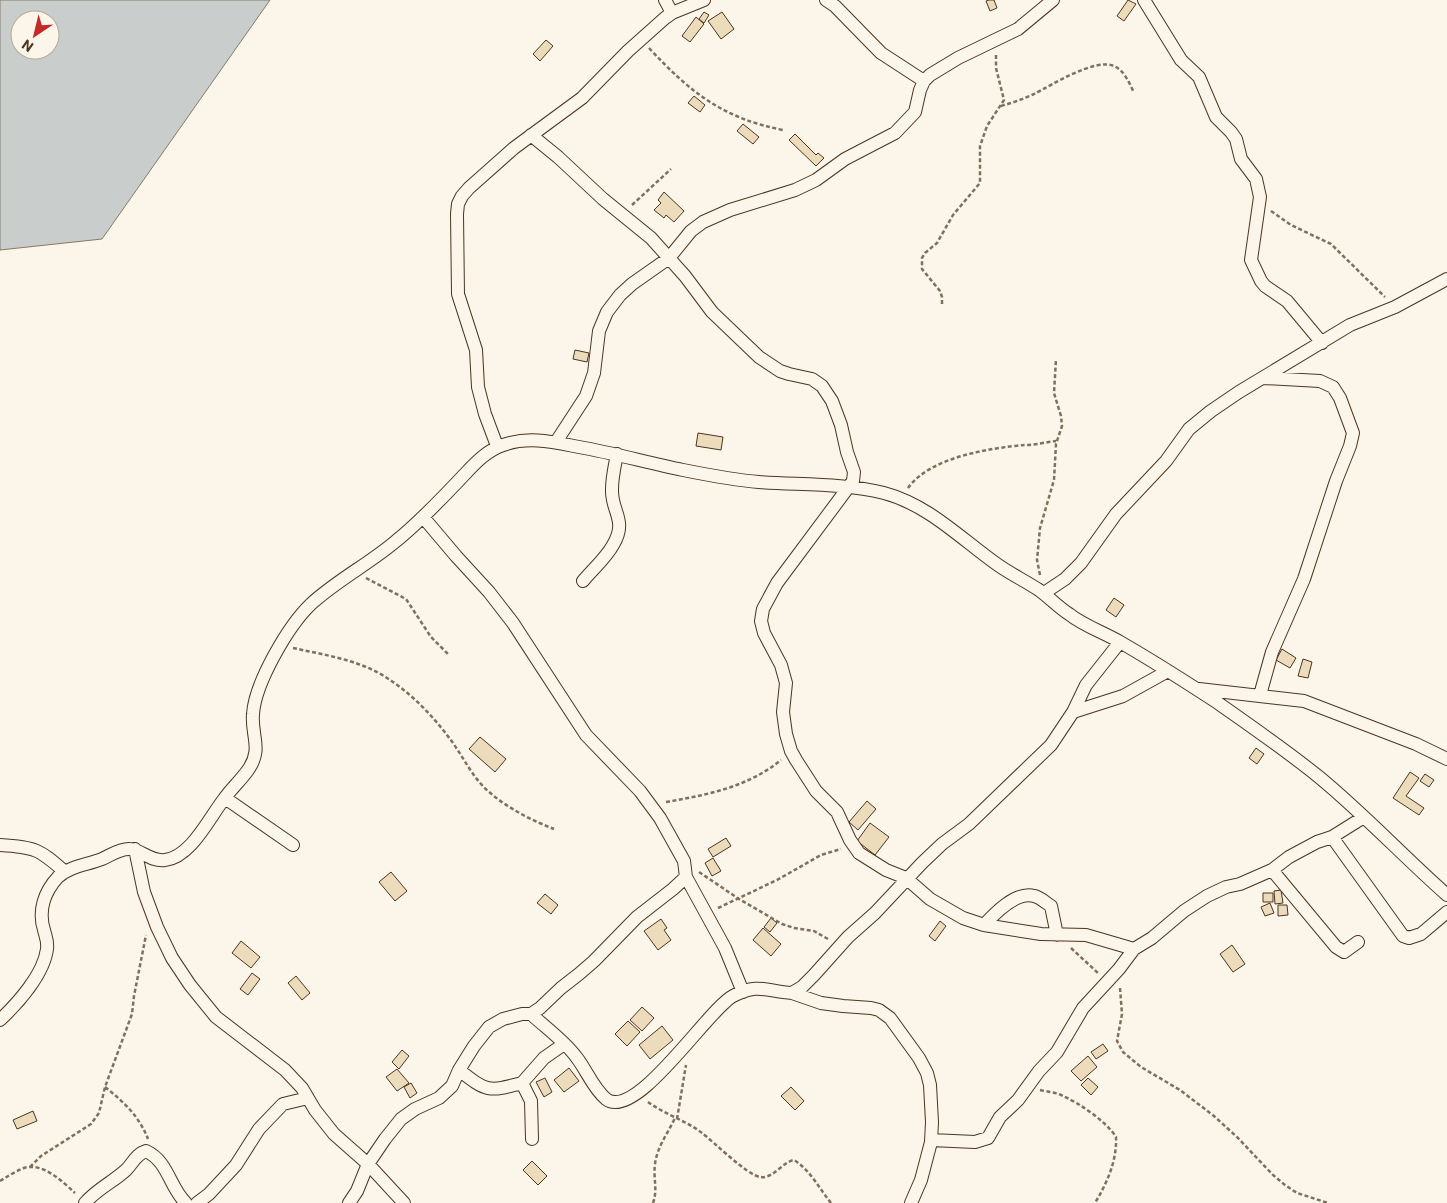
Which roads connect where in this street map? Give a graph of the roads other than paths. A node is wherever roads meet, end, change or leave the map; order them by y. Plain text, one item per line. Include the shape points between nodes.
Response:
1 (665, 0) edge
2 (704, 0) edge
3 (1053, 0) edge
4 (1144, 0) edge
5 (829, 1) edge
6 (672, 13) junction
7 (924, 81) junction
8 (531, 135) junction
9 (669, 258) junction
10 (1447, 279) edge
11 (1322, 343) junction
12 (1264, 378) junction
13 (556, 442) junction
14 (497, 446) junction
15 (617, 454) junction
16 (850, 488) junction
17 (423, 517) junction
18 (583, 581) dead end
19 (1047, 591) junction
20 (1120, 642) junction
21 (1168, 671) junction
22 (1194, 688) junction
23 (1260, 695) junction
24 (1073, 712) junction
25 (1447, 759) edge
26 (225, 798) junction
27 (1364, 817) junction
28 (1332, 837) junction
29 (0, 845) edge
30 (293, 845) dead end
31 (135, 849) junction
32 (1272, 870) junction
33 (65, 872) junction
34 (686, 877) junction
35 (906, 878) junction
36 (1447, 895) edge
37 (1447, 912) edge
38 (984, 925) junction
39 (1059, 935) junction
40 (1358, 942) dead end
41 (1134, 948) junction
42 (743, 992) junction
43 (792, 993) junction
44 (531, 1014) junction
45 (0, 1020) edge
46 (564, 1044) junction
47 (459, 1070) junction
48 (522, 1083) junction
49 (308, 1098) junction
50 (532, 1139) dead end
51 (931, 1140) junction
52 (368, 1164) junction
53 (86, 1202) edge
54 (186, 1203) edge
55 (197, 1203) edge
56 (349, 1203) edge
57 (404, 1203) edge
58 (911, 1203) edge

1 - 6 street
2 - 6 street
3 - 7 street via 1029,21 950,63
4 - 11 street via 1181,60 1198,77 1216,116 1236,139 1241,159 1256,179 1260,197 1251,251 1252,265 1264,286 1287,301
5 - 7 street via 882,53
6 - 8 street via 582,98
7 - 9 street via 915,112 895,133 795,190 703,222 691,231
8 - 9 street via 651,238
8 - 14 street via 469,188 458,204 458,294 476,350 478,387
9 - 13 street via 632,284 607,312 599,330 594,374 586,396
9 - 16 street via 712,312 759,357 780,371 812,379 826,392 841,425 853,468 854,479
10 - 11 street
11 - 12 street
12 - 19 street via 1189,429 1166,461 1116,514 1081,563
12 - 23 street via 1320,381 1332,387 1340,398 1353,433 1304,579 1272,652
13 - 14 street via 532,439
13 - 15 street
14 - 17 street
15 - 16 street via 729,479
15 - 18 street via 612,500 620,526 613,547
16 - 19 street via 886,494 935,516 997,564
16 - 35 street via 777,583 763,609 761,621 786,683 783,712 791,751 814,788 836,812 854,848 879,866
17 - 26 street via 394,543 310,605 294,624 263,679 254,707 252,717 257,751 253,763
17 - 34 street via 513,623 586,735 652,806 684,861
19 - 20 street via 1073,618
20 - 21 street
20 - 24 street via 1086,686
21 - 22 street
21 - 24 street via 1123,696
22 - 23 street
22 - 27 street via 1287,752
23 - 25 street via 1304,701
24 - 35 street via 1051,745 969,824
26 - 30 street
26 - 31 street via 199,835 177,856 154,859
27 - 28 street
27 - 36 street
28 - 32 street via 1302,850
28 - 37 street via 1403,936 1409,938 1421,934
29 - 33 street via 31,848
31 - 33 street via 115,852
31 - 49 street via 144,892 172,958 190,985 216,1017 285,1070
32 - 40 street via 1336,947 1344,952
32 - 41 street via 1207,896
33 - 45 street via 48,890 43,902 42,925 49,945 43,961 31,986
34 - 42 street via 708,914
34 - 44 street
35 - 38 street via 930,899 963,918
35 - 43 street via 802,987
38 - 39 street
38 - 39 street via 1018,897 1034,896 1051,906
39 - 41 street via 1086,935
41 - 51 street via 1083,1008 1057,1052 1000,1117 986,1140
42 - 43 street via 758,987
42 - 46 street via 720,1005 663,1071 624,1101 606,1099
43 - 51 street via 821,1003 876,1009 890,1018 920,1058 926,1072 930,1085
44 - 46 street
44 - 47 street via 508,1017 489,1027
46 - 48 street via 544,1058
47 - 48 street via 488,1090
47 - 52 street via 452,1086 439,1098 415,1109 401,1120
48 - 50 street via 531,1101
49 - 52 street via 334,1134
49 - 55 street via 283,1104 259,1130 236,1165 210,1194
51 - 58 street via 921,1180
52 - 56 street
52 - 57 street
53 - 54 street via 146,1151 164,1166 175,1191

